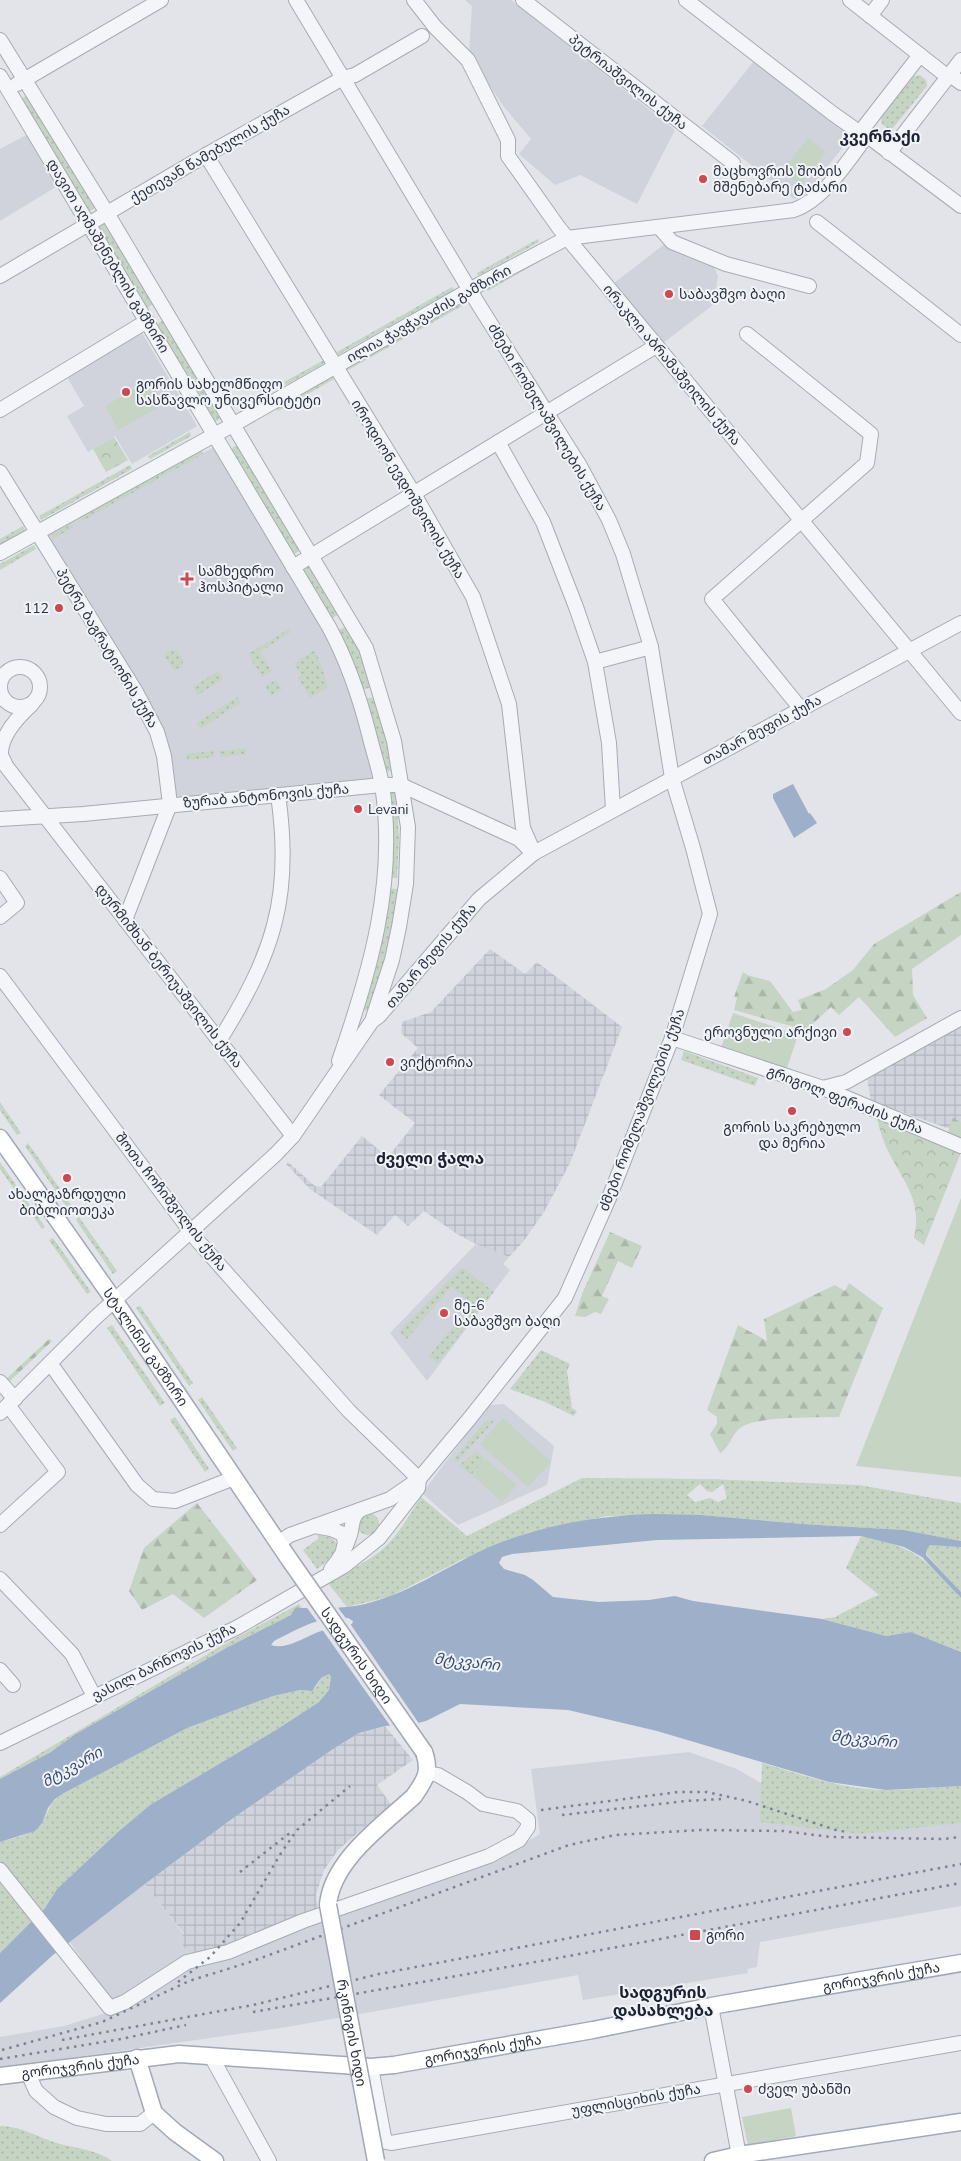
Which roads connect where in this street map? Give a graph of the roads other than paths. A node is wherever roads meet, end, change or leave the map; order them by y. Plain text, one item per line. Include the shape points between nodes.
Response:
1 (161, 0) edge
2 (296, 0) edge
3 (414, 0) edge
4 (524, 0) edge
5 (686, 0) edge
6 (850, 0) edge
7 (882, 0) edge
8 (870, 16) junction
9 (422, 36) dead end
10 (0, 40) edge
11 (920, 55) junction
12 (961, 60) edge
13 (0, 76) edge
14 (948, 76) junction
15 (343, 78) junction
16 (24, 80) junction
17 (961, 83) edge
18 (4, 91) edge
19 (864, 133) junction
20 (889, 153) junction
21 (206, 155) junction
22 (733, 163) dead end
23 (961, 206) edge
24 (108, 213) junction
25 (817, 222) dead end
26 (90, 224) junction
27 (660, 227) junction
28 (567, 238) junction
29 (0, 276) edge
30 (809, 286) dead end
31 (470, 290) junction
32 (147, 321) junction
33 (747, 334) dead end
34 (961, 335) edge
35 (656, 346) junction
36 (334, 367) junction
37 (0, 410) edge
38 (546, 413) junction
39 (233, 425) junction
40 (215, 435) junction
41 (498, 442) junction
42 (0, 472) edge
43 (414, 494) junction
44 (802, 520) junction
45 (37, 532) junction
46 (0, 553) edge
47 (312, 556) junction
48 (293, 567) junction
49 (348, 616) junction
50 (961, 623) edge
51 (329, 627) junction
52 (650, 647) junction
53 (909, 651) junction
54 (595, 662) junction
55 (379, 690) junction
56 (359, 696) junction
57 (800, 709) junction
58 (14, 713) junction
59 (961, 713) edge
60 (3, 768) edge
61 (672, 778) junction
62 (382, 785) junction
63 (401, 786) junction
64 (278, 794) junction
65 (170, 804) junction
66 (612, 810) junction
67 (45, 815) junction
68 (0, 819) edge
69 (534, 854) junction
70 (0, 878) edge
71 (385, 883) junction
72 (406, 884) junction
73 (0, 917) edge
74 (125, 920) junction
75 (392, 960) junction
76 (414, 974) junction
77 (0, 976) edge
78 (356, 1012) junction
79 (961, 1018) edge
80 (372, 1021) junction
81 (672, 1038) junction
82 (219, 1041) junction
83 (333, 1078) junction
84 (846, 1082) junction
85 (823, 1088) junction
86 (851, 1101) junction
87 (293, 1136) junction
88 (0, 1138) edge
89 (961, 1146) edge
90 (191, 1231) junction
91 (115, 1302) junction
92 (50, 1363) junction
93 (0, 1382) edge
94 (8, 1406) edge
95 (234, 1478) junction
96 (419, 1479) junction
97 (363, 1509) junction
98 (0, 1525) edge
99 (314, 1526) junction
100 (350, 1534) junction
101 (381, 1536) junction
102 (278, 1543) junction
103 (290, 1559) joint
104 (325, 1575) junction
105 (0, 1579) edge
106 (0, 1670) edge
107 (13, 1685) dead end
108 (94, 1696) junction
109 (0, 1743) edge
110 (428, 1773) junction
111 (0, 1870) edge
112 (961, 1963) edge
113 (711, 2006) junction
114 (961, 2043) edge
115 (137, 2058) junction
116 (212, 2058) junction
117 (371, 2067) junction
118 (28, 2073) junction
119 (0, 2076) edge
120 (725, 2084) junction
121 (154, 2112) junction
122 (961, 2122) edge
123 (740, 2158) edge
124 (215, 2161) edge
125 (269, 2161) edge
126 (376, 2161) edge
127 (713, 2161) edge

1 - 16 street
2 - 15 street, ძმები რომელაშვილების ქუჩა
3 - 28 street, ირაკლი აბრამაშვილის ქუჩა via 468,60 508,140 508,156
4 - 22 street, პეტრიაშვილის ქუჩა
5 - 19 street via 832,113
6 - 8 street
7 - 8 street
8 - 11 street
9 - 15 street, ქეთევან წამებულის ქუჩა via 354,75
10 - 16 street, დავით აღმაშენებლის გამზირი
11 - 14 street
11 - 19 street, ილია ჭავჭავაძის გამზირი
12 - 14 street
13 - 18 street, დავით აღმაშენებლის გამზირი
14 - 17 street
14 - 20 street
15 - 21 street, ქეთევან წამებულის ქუჩა
15 - 31 street, ძმები რომელაშვილების ქუჩა
16 - 18 street
16 - 24 street, დავით აღმაშენებლის გამზირი
18 - 26 street, დავით აღმაშენებლის გამზირი
19 - 20 street
19 - 27 street, ილია ჭავჭავაძის გამზირი via 819,196 806,205 794,210
20 - 23 street
21 - 24 street, ქეთევან წამებულის ქუჩა
21 - 36 street, იროდიონ ევდოშვილის ქუჩა
24 - 26 street, ქეთევან წამებულის ქუჩა
24 - 39 street, დავით აღმაშენებლის გამზირი
25 - 34 street
26 - 29 street, ქეთევან წამებულის ქუჩა
26 - 32 street, დავით აღმაშენებლის გამზირი
27 - 28 street, ილია ჭავჭავაძის გამზირი
27 - 30 street via 672,242 726,264
28 - 31 street, ილია ჭავჭავაძის გამზირი
28 - 35 street, ირაკლი აბრამაშვილის ქუჩა
31 - 36 street, ილია ჭავჭავაძის გამზირი
31 - 38 street, ძმები რომელაშვილების ქუჩა
32 - 37 street
32 - 40 street, დავით აღმაშენებლის გამზირი
33 - 44 street via 871,434 867,463
35 - 38 street
35 - 44 street, ირაკლი აბრამაშვილის ქუჩა
36 - 39 street, ილია ჭავჭავაძის გამზირი
36 - 43 street, იროდიონ ევდოშვილის ქუჩა
38 - 41 street
38 - 52 street, ძმები რომელაშვილების ქუჩა via 609,520 623,554
39 - 40 street, ილია ჭავჭავაძის გამზირი
39 - 47 street, დავით აღმაშენებლის გამზირი
40 - 45 street, ილია ჭავჭავაძის გამზირი
40 - 48 street, დავით აღმაშენებლის გამზირი
41 - 43 street
41 - 54 street via 543,522
42 - 45 street, პეტრე ბაგრატიონის ქუჩა
43 - 47 street
43 - 69 street, იროდიონ ევდოშვილის ქუჩა via 473,597 509,704 523,828
44 - 53 street, ირაკლი აბრამაშვილის ქუჩა
44 - 57 street via 712,599
45 - 46 street, ილია ჭავჭავაძის გამზირი
45 - 65 street, პეტრე ბაგრატიონის ქუჩა via 136,692 157,732 164,756
47 - 48 street
47 - 49 street, დავით აღმაშენებლის გამზირი
48 - 51 street, დავით აღმაშენებლის გამზირი
49 - 51 street
49 - 55 street, დავით აღმაშენებლის გამზირი via 366,648
50 - 53 street, თამარ მეფის ქუჩა
51 - 56 street, დავით აღმაშენებლის გამზირი via 346,659
52 - 54 street
52 - 61 street, ძმები რომელაშვილების ქუჩა
53 - 57 street, თამარ მეფის ქუჩა
53 - 59 street, ირაკლი აბრამაშვილის ქუჩა
54 - 66 street via 609,743
55 - 56 street
55 - 63 street, დავით აღმაშენებლის გამზირი via 394,741
56 - 62 street, დავით აღმაშენებლის გამზირი
57 - 61 street, თამარ მეფის ქუჩა
58 - 58 street via 2,697 0,684 6,672 19,667 31,670 39,680 40,694 32,704
58 - 60 street via 2,750
60 - 67 street
61 - 66 street, თამარ მეფის ქუჩა
61 - 81 street, ძმები რომელაშვილების ქუჩა via 710,914
62 - 63 street, ზურაბ ანტონოვის ქუჩა
62 - 64 street, ზურაბ ანტონოვის ქუჩა
62 - 71 street, დავით აღმაშენებლის გამზირი
63 - 69 street, ზურაბ ანტონოვის ქუჩა via 519,839
63 - 72 street, დავით აღმაშენებლის გამზირი via 408,827
64 - 65 street, ზურაბ ანტონოვის ქუჩა
64 - 82 street via 284,860 275,926 252,987
65 - 67 street, ზურაბ ანტონოვის ქუჩა
65 - 74 street, პეტრე ბაგრატიონის ქუჩა
66 - 69 street, თამარ მეფის ქუჩა
67 - 68 street, ზურაბ ანტონოვის ქუჩა
67 - 74 street, დურმიშხან ბერიუაშვილის ქუჩა
69 - 76 street, თამარ მეფის ქუჩა via 479,899
70 - 73 street via 17,903
71 - 72 street
71 - 78 street, დავით აღმაშენებლის გამზირი via 371,961
72 - 75 street, დავით აღმაშენებლის გამზირი
74 - 82 street, დურმიშხან ბერიუაშვილის ქუჩა
75 - 76 street via 398,968
75 - 80 street, დავით აღმაშენებლის გამზირი
76 - 80 street, თამარ მეფის ქუჩა
77 - 90 street, შოთა ჩოჩიშვილის ქუჩა
78 - 80 street via 366,1021
78 - 83 street, დავით აღმაშენებლის გამზირი
79 - 84 street
80 - 83 street, თამარ მეფის ქუჩა
81 - 85 street, გრიგოლ ფერაძის ქუჩა
81 - 96 street, ძმები რომელაშვილების ქუჩა via 567,1294
82 - 87 street, დურმიშხან ბერიუაშვილის ქუჩა
83 - 87 street, თამარ მეფის ქუჩა
84 - 85 street
84 - 86 street via 845,1089
85 - 86 street, გრიგოლ ფერაძის ქუჩა
86 - 89 street, გრიგოლ ფერაძის ქუჩა
87 - 90 street, თამარ მეფის ქუჩა
88 - 91 main road, სტალინის გამზირი
90 - 91 street, თამარ მეფის ქუჩა
90 - 96 street, შოთა ჩოჩიშვილის ქუჩა via 332,1393
91 - 92 street, თამარ მეფის ქუჩა
91 - 95 main road, სტალინის გამზირი
92 - 94 street, თამარ მეფის ქუჩა
92 - 95 street via 137,1485 153,1499 175,1501
93 - 94 street
94 - 98 street via 58,1472
95 - 102 main road, სტალინის გამზირი
96 - 97 street, ძმები რომელაშვილების ქუჩა via 390,1499
96 - 101 street, ვასილ ბარნოვის ქუჩა via 418,1488
97 - 99 street, ძმები რომელაშვილების ქუჩა
97 - 100 street via 353,1518
97 - 101 street via 376,1510 384,1518 385,1529
99 - 100 street
99 - 102 street, ძმები რომელაშვილების ქუჩა
100 - 101 street via 368,1542
100 - 104 street, ვასილ ბარნოვის ქუჩა via 340,1559
101 - 104 street, ვასილ ბარნოვის ქუჩა via 344,1566
102 - 103 main road, სტალინის გამზირი
103 - 110 main road, სადგურის ხიდი, bridge via 424,1752
104 - 108 street, ვასილ ბარნოვის ქუჩა via 238,1627
105 - 108 street via 72,1654
106 - 107 street
108 - 109 street, ვასილ ბარნოვის ქუჩა
110 - 111 street via 438,1775 483,1804 517,1811 528,1820 528,1827 519,1840 489,1856 303,1921 228,1952 187,1962 125,2002 110,2008
110 - 126 main road, რკინიგის ხიდი, bridge via 414,1796 348,1858 334,1879 328,1905
112 - 113 main road, გორიჯვრის ქუჩა
113 - 117 main road, გორიჯვრის ქუჩა via 412,2063
113 - 120 street
114 - 120 street, უფლისციხის ქუჩა
115 - 116 main road, გორიჯვრის ქუჩა via 179,2054
115 - 118 main road, გორიჯვრის ქუჩა
115 - 121 main road
116 - 117 main road, გორიჯვრის ქუჩა
116 - 125 street
117 - 120 street, უფლისციხის ქუჩა via 384,2137 391,2143
118 - 119 main road, გორიჯვრის ქუჩა
118 - 121 street via 36,2091 54,2107 77,2118 106,2124 140,2124
120 - 123 street
121 - 124 main road
122 - 123 main road
123 - 127 main road

